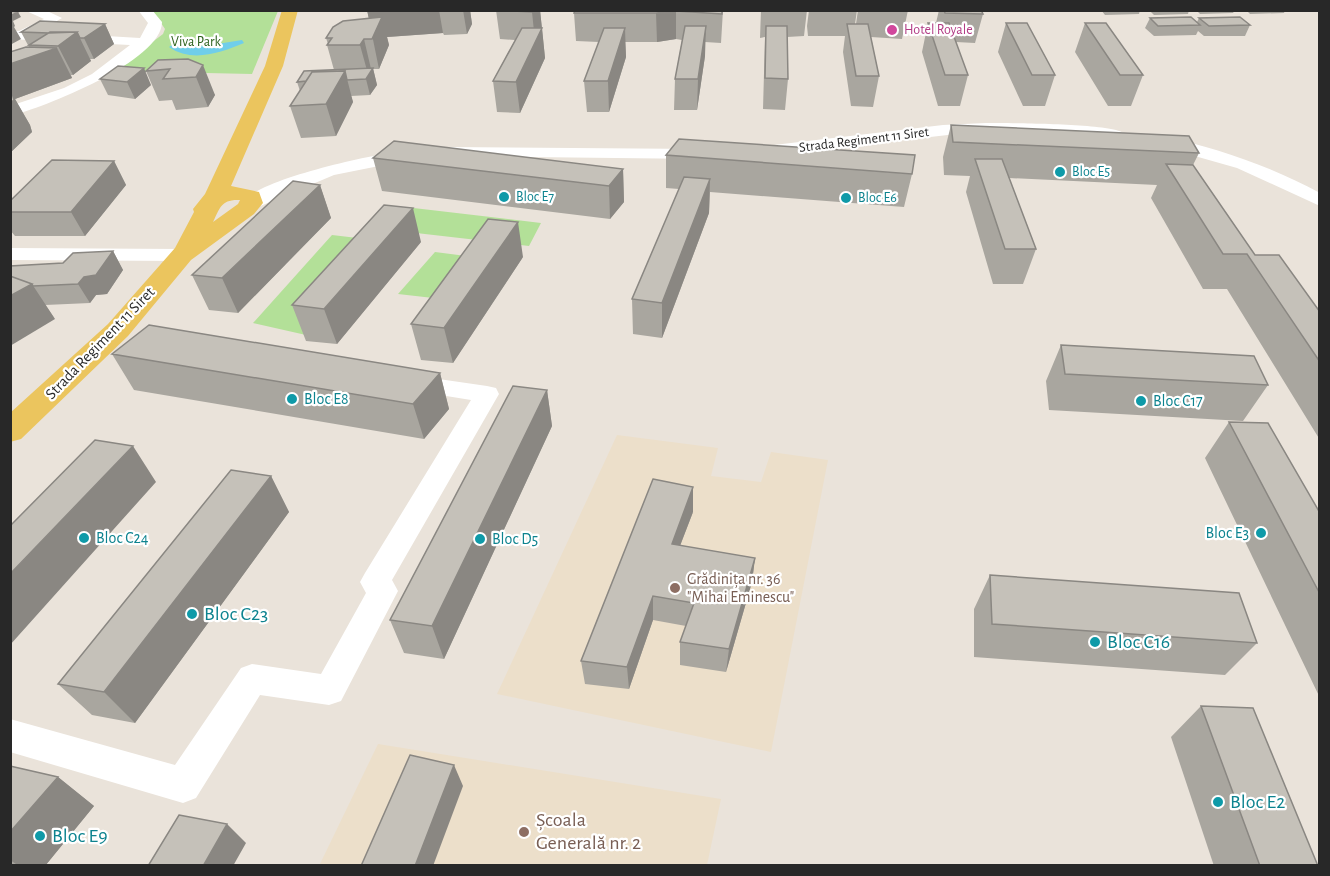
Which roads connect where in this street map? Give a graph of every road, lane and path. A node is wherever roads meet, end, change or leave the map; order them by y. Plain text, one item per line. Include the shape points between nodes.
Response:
1 (30, 10) edge
2 (144, 10) edge
3 (294, 14) edge
4 (17, 35) edge
5 (144, 42) junction
6 (10, 111) edge
7 (759, 151) edge
8 (723, 153) edge
9 (228, 171) junction
10 (1320, 181) edge
11 (1312, 196) edge
12 (243, 201) junction
13 (211, 208) junction
14 (184, 253) junction
15 (13, 257) edge
16 (394, 381) edge
17 (10, 431) edge
18 (10, 735) edge

1 - 4 street via 56,18
2 - 5 street via 155,27
3 - 9 main road
4 - 5 street
5 - 6 street via 88,82
7 - 11 street, Strada Regiment 11 Siret via 953,130 1060,129 1195,147 1273,176
8 - 12 street, Strada Regiment 11 Siret via 426,153 350,164
9 - 12 main road
9 - 13 main road
10 - 11 street
12 - 13 main road, Strada Regiment 11 Siret
12 - 14 main road, Strada Regiment 11 Siret
13 - 14 main road, Strada Regiment 11 Siret
14 - 15 street
14 - 17 main road, Strada Regiment 11 Siret via 130,332
16 - 18 street via 487,394 375,582 383,591 329,690 252,679 183,784

